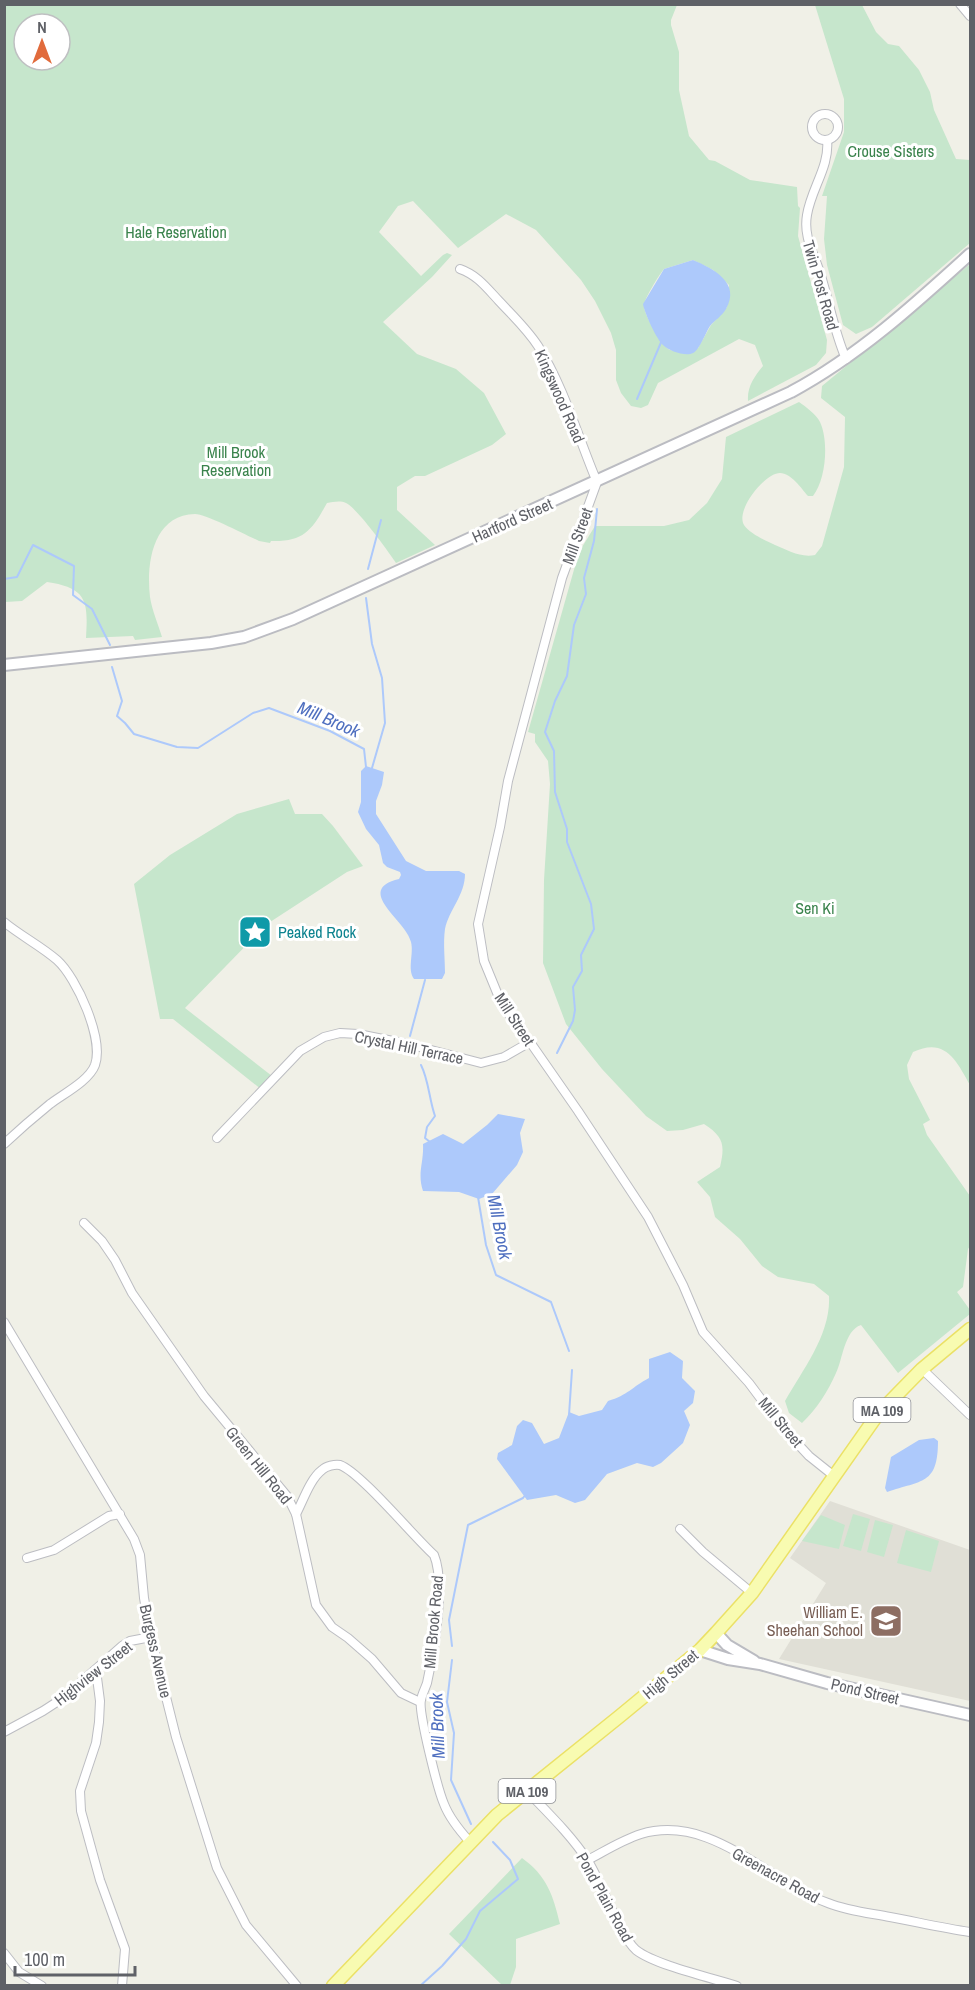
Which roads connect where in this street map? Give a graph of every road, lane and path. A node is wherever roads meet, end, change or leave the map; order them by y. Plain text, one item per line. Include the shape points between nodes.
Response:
1 (960, 4) edge
2 (970, 16) edge
3 (827, 140) dead end
4 (970, 254) edge
5 (460, 269) dead end
6 (846, 360) junction
7 (597, 482) junction
8 (4, 665) edge
9 (4, 922) edge
10 (530, 1042) junction
11 (218, 1138) dead end
12 (4, 1144) edge
13 (84, 1223) dead end
14 (4, 1322) edge
15 (970, 1329) edge
16 (922, 1370) junction
17 (970, 1415) edge
18 (834, 1476) junction
19 (120, 1514) junction
20 (296, 1514) junction
21 (680, 1529) dead end
22 (27, 1558) dead end
23 (752, 1593) junction
24 (716, 1633) junction
25 (151, 1637) junction
26 (700, 1650) junction
27 (760, 1665) junction
28 (96, 1670) junction
29 (420, 1702) junction
30 (970, 1715) edge
31 (4, 1732) edge
32 (527, 1791) junction
33 (470, 1842) junction
34 (588, 1860) junction
35 (970, 1932) edge
36 (4, 1953) edge
37 (735, 1985) edge
38 (42, 1986) edge
39 (122, 1986) edge
40 (297, 1986) edge
41 (333, 1986) edge

1 - 2 street
3 - 6 street, Twin Post Road via 827,155 809,203 806,232
4 - 6 street, Hartford Street
5 - 7 street, Kingswood Road via 480,281 539,347
6 - 7 street, Hartford Street via 791,392
7 - 8 street, Hartford Street via 293,619 244,637
7 - 10 street, Mill Street via 562,578 508,781 478,924 484,961 500,1000
9 - 12 street via 58,961 84,1004 98,1045 95,1065 88,1075
10 - 11 street, Crystal Hill Terrace via 504,1057 481,1062 358,1035 340,1033 324,1037 300,1050
10 - 18 street, Mill Street via 648,1217 703,1332 782,1427
13 - 20 street, Green Hill Road via 108,1251 177,1360 287,1496
14 - 19 street, Burgess Avenue
15 - 16 main road, High Street / MA 109
16 - 17 street
16 - 18 main road, High Street / MA 109 via 878,1414
18 - 23 main road, High Street / MA 109
19 - 22 street via 109,1516 54,1550
19 - 25 street, Burgess Avenue via 140,1555
20 - 29 street, Green Hill Road via 316,1605 332,1627 372,1659 401,1693
20 - 29 street, Mill Brook Road via 322,1470 335,1464 342,1466 360,1479 434,1555 440,1579 437,1614 431,1662
21 - 23 street
23 - 24 main road, High Street / MA 109
24 - 26 main road, High Street / MA 109
24 - 27 street, Pond Street via 727,1645
25 - 28 street, Highview Street via 130,1641
25 - 40 street, Burgess Avenue via 176,1737 217,1868 246,1925
26 - 27 street, Pond Street
26 - 32 main road, High Street / MA 109
27 - 30 street, Pond Street
28 - 31 street, Highview Street via 53,1705
28 - 39 street via 99,1722 80,1791 81,1812 124,1949
29 - 33 street, Mill Brook Road via 444,1805
32 - 33 main road, High Street / MA 109
32 - 34 street, Pond Plain Road
33 - 41 main road, High Street / MA 109
34 - 35 street, Greenacre Road via 642,1834 683,1832 715,1841 825,1902
34 - 37 street, Pond Plain Road via 637,1950 680,1969
36 - 38 street via 19,1972

